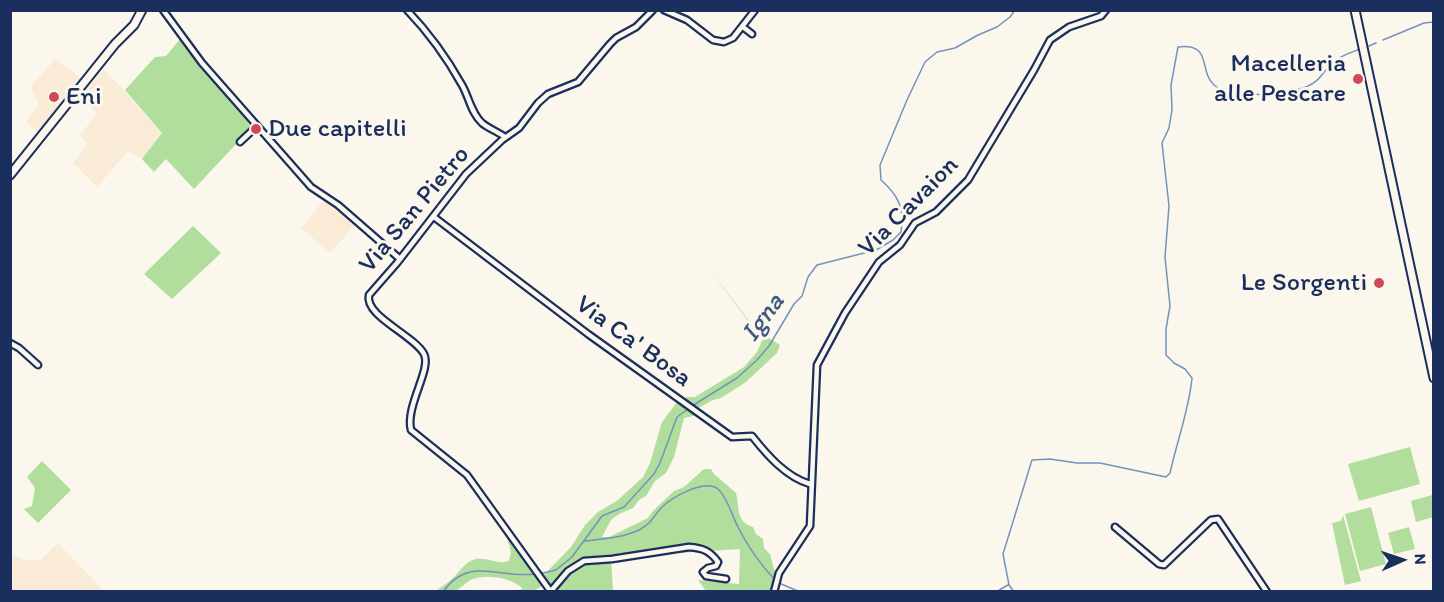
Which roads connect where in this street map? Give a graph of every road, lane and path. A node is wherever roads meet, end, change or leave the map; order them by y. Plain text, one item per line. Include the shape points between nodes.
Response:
1 (141, 10) edge
2 (163, 10) edge
3 (407, 10) edge
4 (653, 10) edge
5 (664, 10) edge
6 (755, 10) edge
7 (1106, 10) edge
8 (1355, 10) edge
9 (743, 27) junction
10 (752, 34) dead end
11 (256, 127) junction
12 (505, 137) junction
13 (240, 142) dead end
14 (10, 175) edge
15 (434, 217) junction
16 (400, 259) junction
17 (10, 344) edge
18 (38, 365) dead end
19 (1433, 375) edge
20 (810, 484) junction
21 (1115, 527) dead end
22 (726, 579) dead end
23 (551, 591) edge
24 (774, 591) edge
25 (1267, 591) edge

1 - 14 main road via 135,25 115,44
2 - 11 street
3 - 12 street via 447,60 482,123
4 - 12 street, Via San Pietro via 636,27 616,38 579,81 548,94 519,128
5 - 9 street via 687,20 718,42 733,38
6 - 9 street
7 - 20 street, Via Cavaion via 1050,40 968,180 936,212 915,223 904,241 874,267 845,313 817,365
8 - 19 main road
9 - 10 street
11 - 13 street
11 - 16 street via 311,187
12 - 15 street, Via San Pietro via 466,174
15 - 16 street, Via San Pietro
15 - 20 street, Via Ca' Bosa via 692,409 732,437 752,436 768,457 797,480
16 - 23 street, Via San Pietro via 368,299 373,310 414,342 426,357 412,408 411,430 467,475
17 - 18 street
20 - 24 street via 810,526
21 - 25 street via 1164,565 1211,520 1218,519
22 - 23 street, Via San Pietro via 706,576 703,572 718,562 713,554 689,547 584,561 568,571

